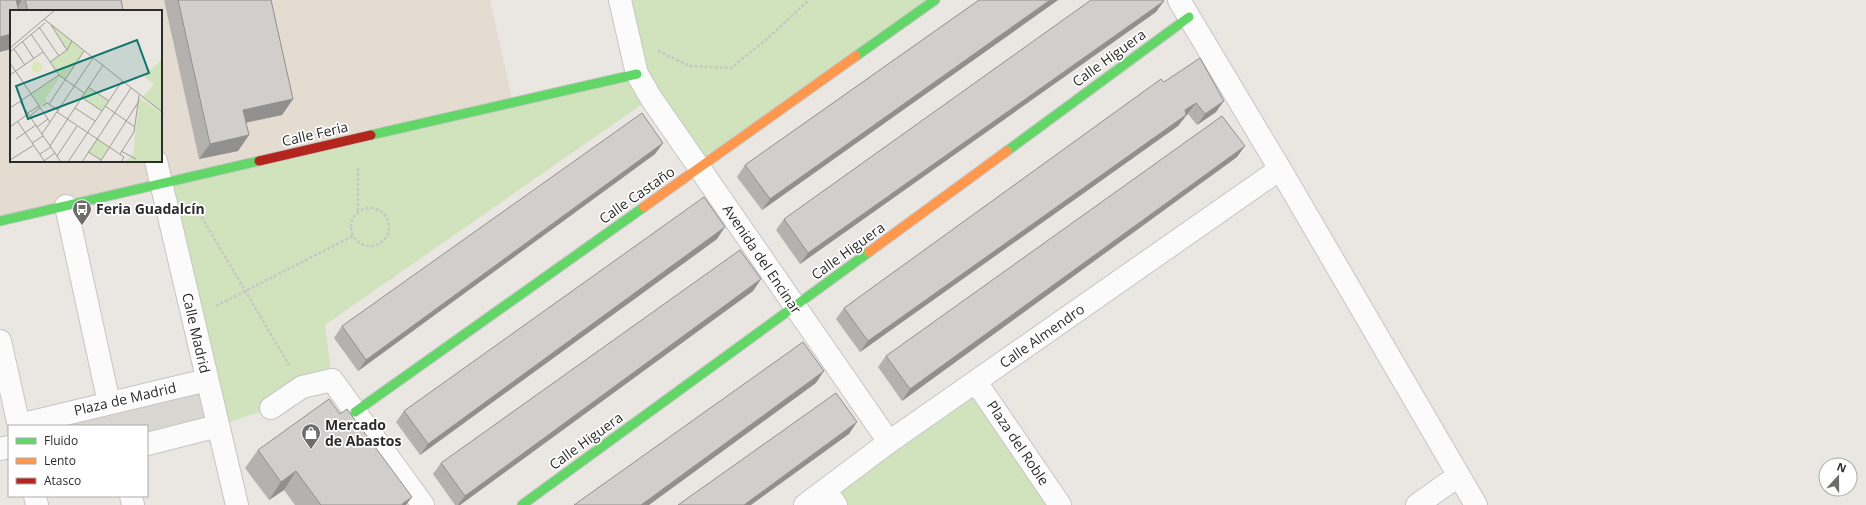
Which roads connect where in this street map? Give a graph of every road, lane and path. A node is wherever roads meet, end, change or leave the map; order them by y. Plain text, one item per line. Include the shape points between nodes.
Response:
1 (620, 0) edge
2 (809, 0) edge
3 (935, 0) edge
4 (1184, 8) edge
5 (628, 36) junction
6 (637, 74) junction
7 (358, 138) junction
8 (157, 162) edge
9 (700, 168) junction
10 (1280, 169) junction
11 (171, 181) junction
12 (66, 206) junction
13 (358, 212) junction
14 (0, 221) edge
15 (353, 236) junction
16 (246, 291) junction
17 (795, 307) junction
18 (193, 318) junction
19 (0, 341) edge
20 (207, 380) junction
21 (976, 382) junction
22 (302, 387) junction
23 (109, 403) junction
24 (271, 408) dead end
25 (355, 412) junction
26 (19, 425) edge
27 (218, 426) junction
28 (889, 442) junction
29 (148, 444) edge
30 (1458, 476) junction
31 (830, 497) edge
32 (237, 505) edge
33 (423, 505) edge
34 (522, 505) edge
35 (805, 505) edge
36 (1060, 505) edge
37 (1417, 505) edge
38 (1476, 505) edge

1 - 5 street, Avenida del Encinar
2 - 5 path via 731,68 690,66
3 - 9 street, Calle Castaño
4 - 10 street
4 - 17 street, Calle Higuera
5 - 6 street, Avenida del Encinar
6 - 7 street, Calle Feria
6 - 9 street, Avenida del Encinar
7 - 11 street, Calle Feria
7 - 13 path
8 - 11 street, Calle Madrid
9 - 17 street, Avenida del Encinar
9 - 25 street, Calle Castaño
10 - 21 street, Calle Almendro
10 - 30 street
11 - 12 street, Calle Feria
11 - 16 path
11 - 18 street, Calle Madrid
12 - 14 street, Calle Feria
12 - 23 street
13 - 15 path via 351,223
13 - 15 path via 370,207 377,208 387,218 389,230 387,237 376,245 363,245
15 - 16 path
16 - 18 path
16 - 22 path
17 - 28 street, Avenida del Encinar
17 - 34 street, Calle Higuera
18 - 20 street, Calle Madrid
19 - 26 street
20 - 23 street, Plaza de Madrid
20 - 27 street, Calle Madrid
21 - 28 street, Calle Almendro
21 - 36 street, Plaza del Roble
22 - 24 street
22 - 25 street via 332,380
23 - 26 street, Plaza de Madrid
25 - 33 street
27 - 29 street
27 - 32 street, Calle Madrid
28 - 31 street, Calle Almendro
30 - 37 street
30 - 38 street
31 - 35 street, Calle Almendro

